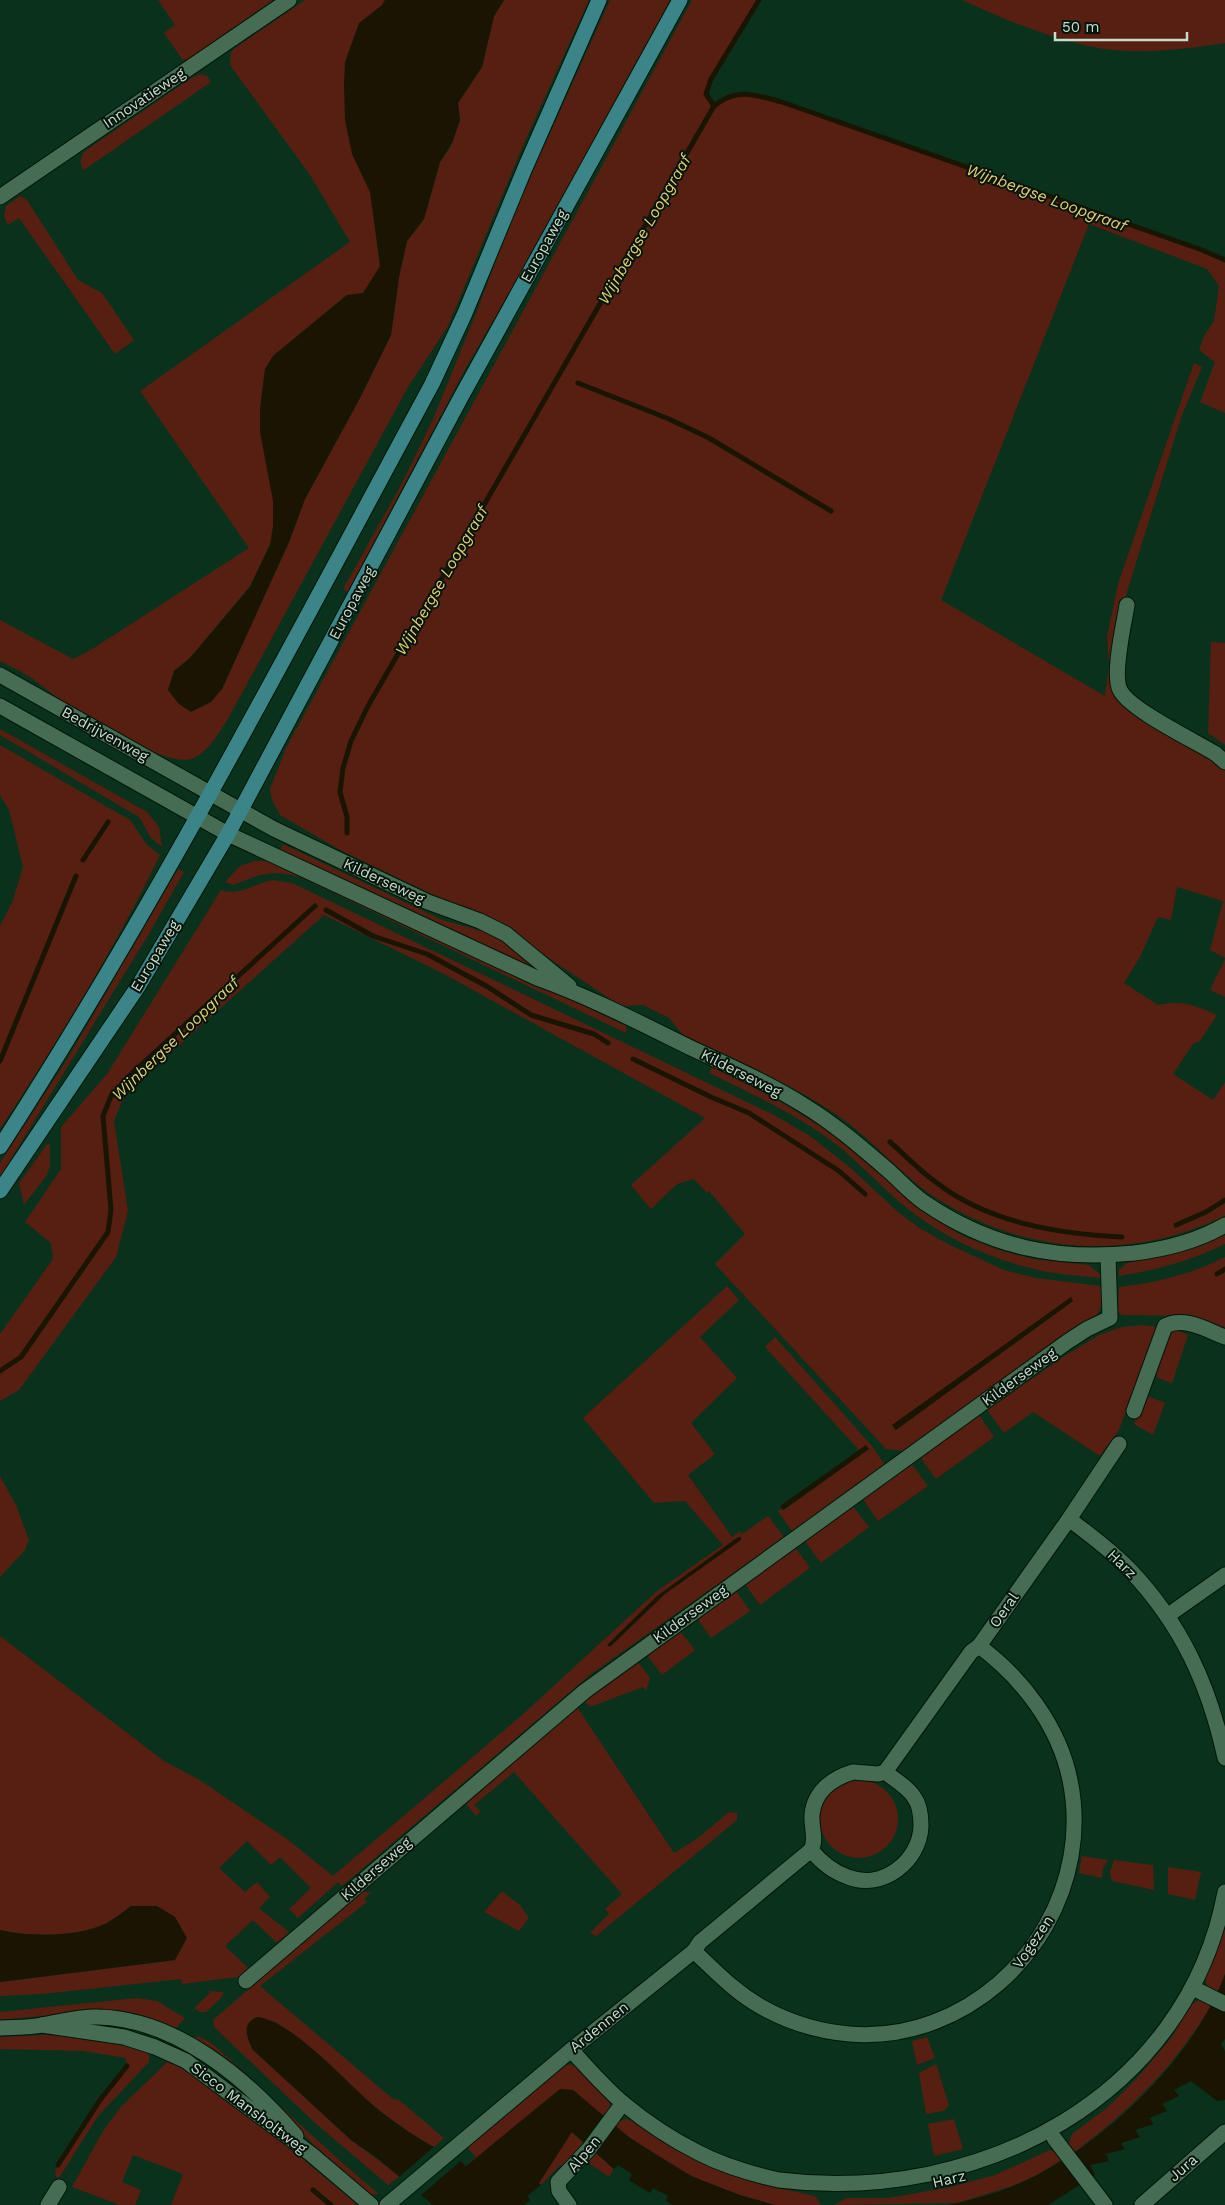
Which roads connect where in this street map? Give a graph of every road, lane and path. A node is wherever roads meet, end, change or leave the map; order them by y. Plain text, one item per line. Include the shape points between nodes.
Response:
1 (289, 0) edge
2 (599, 0) edge
3 (680, 0) edge
4 (0, 197) edge
5 (1127, 605) dead end
6 (0, 675) edge
7 (0, 706) edge
8 (1225, 762) edge
9 (210, 792) junction
10 (240, 810) junction
11 (197, 817) junction
12 (228, 834) junction
13 (578, 993) junction
14 (0, 1147) edge
15 (0, 1191) edge
16 (1225, 1225) edge
17 (1108, 1255) junction
18 (1225, 1336) edge
19 (1134, 1411) dead end
20 (1119, 1444) dead end
21 (1069, 1519) junction
22 (1225, 1575) edge
23 (1167, 1616) junction
24 (979, 1646) junction
25 (1223, 1739) edge
26 (1225, 1758) edge
27 (885, 1772) junction
28 (811, 1850) junction
29 (1225, 1892) edge
30 (694, 1951) junction
31 (246, 1981) dead end
32 (1193, 1988) junction
33 (1225, 2004) edge
34 (0, 2028) edge
35 (571, 2050) junction
36 (624, 2104) junction
37 (1225, 2132) edge
38 (1054, 2138) junction
39 (59, 2187) dead end
40 (48, 2205) edge
41 (371, 2205) edge
42 (388, 2205) edge
43 (569, 2205) edge
44 (1105, 2205) edge
45 (1142, 2205) edge

1 - 4 street, Innovatieweg
2 - 9 main road, Europaweg via 442,365
3 - 10 main road, Europaweg via 461,397
5 - 8 street via 1117,669 1120,689 1134,706
6 - 9 street, Bedrijvenweg
7 - 11 street, Bedrijvenweg
9 - 10 street, Kilderseweg
9 - 11 main road, Europaweg
10 - 12 main road, Europaweg
10 - 13 street, Kilderseweg via 428,902 506,934
11 - 12 street, Kilderseweg
11 - 14 main road, Europaweg via 91,1002
12 - 13 street, Kilderseweg via 537,978
12 - 15 main road, Europaweg via 139,986
13 - 17 street, Kilderseweg via 803,1104 840,1128 924,1202 969,1228 1013,1245 1060,1255
16 - 17 street, Kilderseweg via 1181,1245
17 - 31 street, Kilderseweg via 1110,1318 1067,1342 585,1691
18 - 19 street via 1175,1321 1166,1326
20 - 21 street, Oeral
21 - 23 street, Harz via 1130,1570
21 - 24 street, Oeral
22 - 23 street
23 - 25 street, Harz via 1194,1659
24 - 27 street, Oeral via 971,1652
24 - 30 street, Vogezen via 1023,1686 1053,1733 1070,1779 1074,1810 1072,1852 1060,1898 1038,1940 1010,1974 977,2001 927,2025 892,2033 847,2035 818,2029 767,2010 726,1983
25 - 26 street, Harz
27 - 28 street via 854,1772 838,1776 825,1786 816,1799 812,1814 815,1843
27 - 28 street via 908,1789 916,1799 921,1816 921,1835 914,1852 902,1867 886,1876 868,1880 850,1878 833,1870
28 - 30 street, Ardennen via 700,1942
29 - 32 street, Harz via 1208,1953
30 - 35 street, Ardennen
32 - 33 street
32 - 38 street, Harz via 1165,2034 1140,2066 1115,2092
34 - 41 street, Sicco Mansholtweg via 99,2017 147,2026 173,2036 250,2089 276,2113 311,2154
35 - 36 street, Harz
35 - 42 street, Ardennen
36 - 38 street, Harz via 662,2132 723,2164 828,2194 936,2183 1014,2160
36 - 43 street, Alpen via 558,2182 558,2191
37 - 45 street, Jura
38 - 44 street
39 - 40 street

